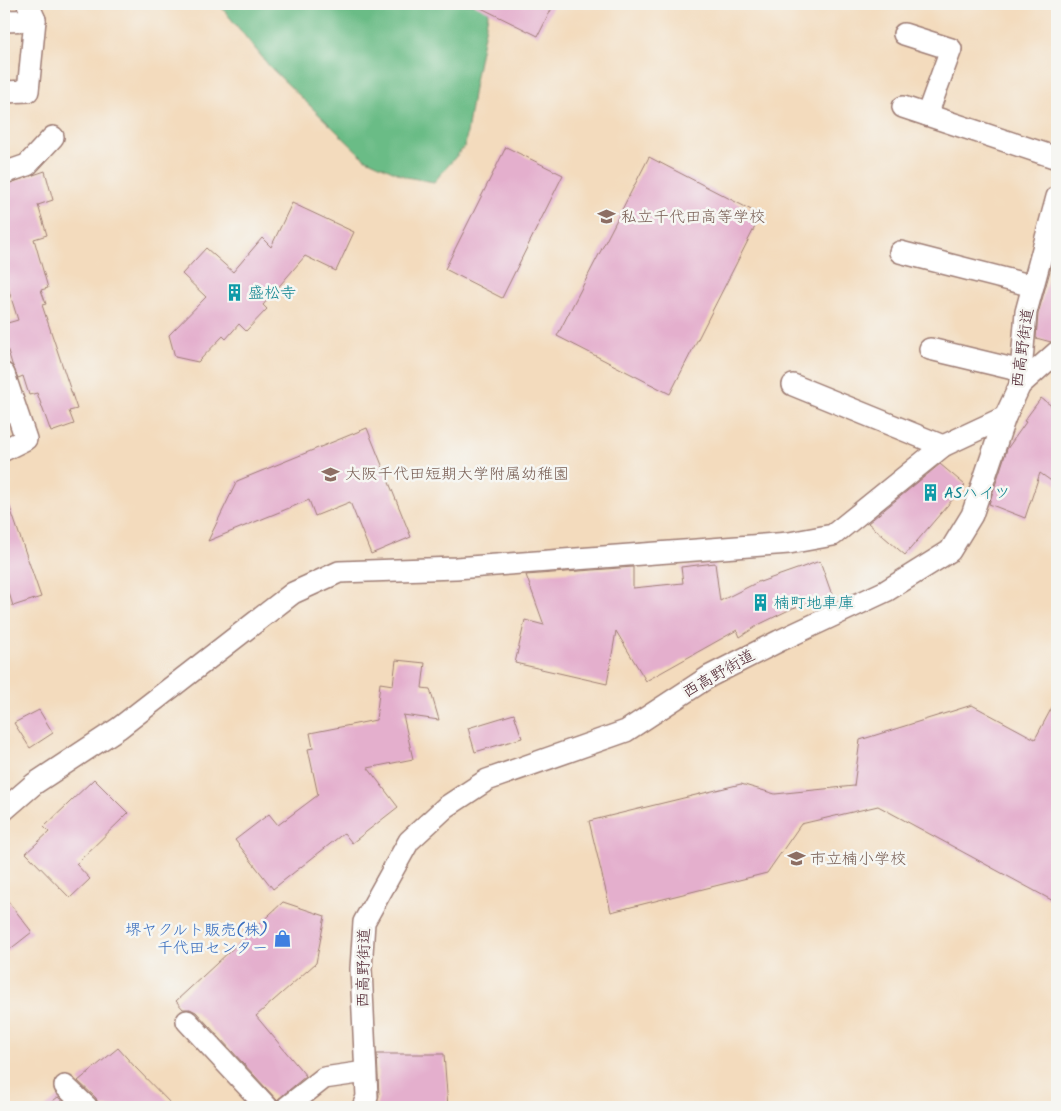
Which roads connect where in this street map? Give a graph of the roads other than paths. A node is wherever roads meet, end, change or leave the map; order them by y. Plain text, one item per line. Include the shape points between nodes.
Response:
1 (32, 12) edge
2 (4, 21) edge
3 (904, 34) dead end
4 (4, 92) edge
5 (903, 107) dead end
6 (927, 115) junction
7 (53, 137) dead end
8 (1057, 158) edge
9 (4, 173) edge
10 (1057, 197) edge
11 (900, 252) dead end
12 (1033, 286) junction
13 (930, 348) dead end
14 (1057, 352) edge
15 (4, 374) edge
16 (1021, 378) junction
17 (793, 385) dead end
18 (1005, 417) junction
19 (943, 446) junction
20 (4, 450) edge
21 (4, 810) edge
22 (187, 1021) dead end
23 (365, 1072) junction
24 (65, 1086) dead end
25 (87, 1107) edge
26 (267, 1107) edge
27 (287, 1107) edge
28 (363, 1107) edge

1 - 2 street
1 - 4 street via 28,90
3 - 6 street via 950,49
5 - 6 street
6 - 8 street
7 - 9 street via 28,165
10 - 12 street, 西高野街道
11 - 12 street
12 - 16 street, 西高野街道 via 1026,312
13 - 16 street
14 - 16 street
15 - 20 street via 26,438
16 - 18 street, 西高野街道
17 - 19 street
18 - 19 street
18 - 23 street, 西高野街道 via 972,515 950,551 886,591 710,676 626,731 488,780 446,807 409,841 364,922 361,969
19 - 21 street via 833,535 789,543 486,566 339,572 293,593 119,728 34,784
22 - 26 street
23 - 27 street via 324,1078
23 - 28 street, 西高野街道 via 367,1097
24 - 25 street

